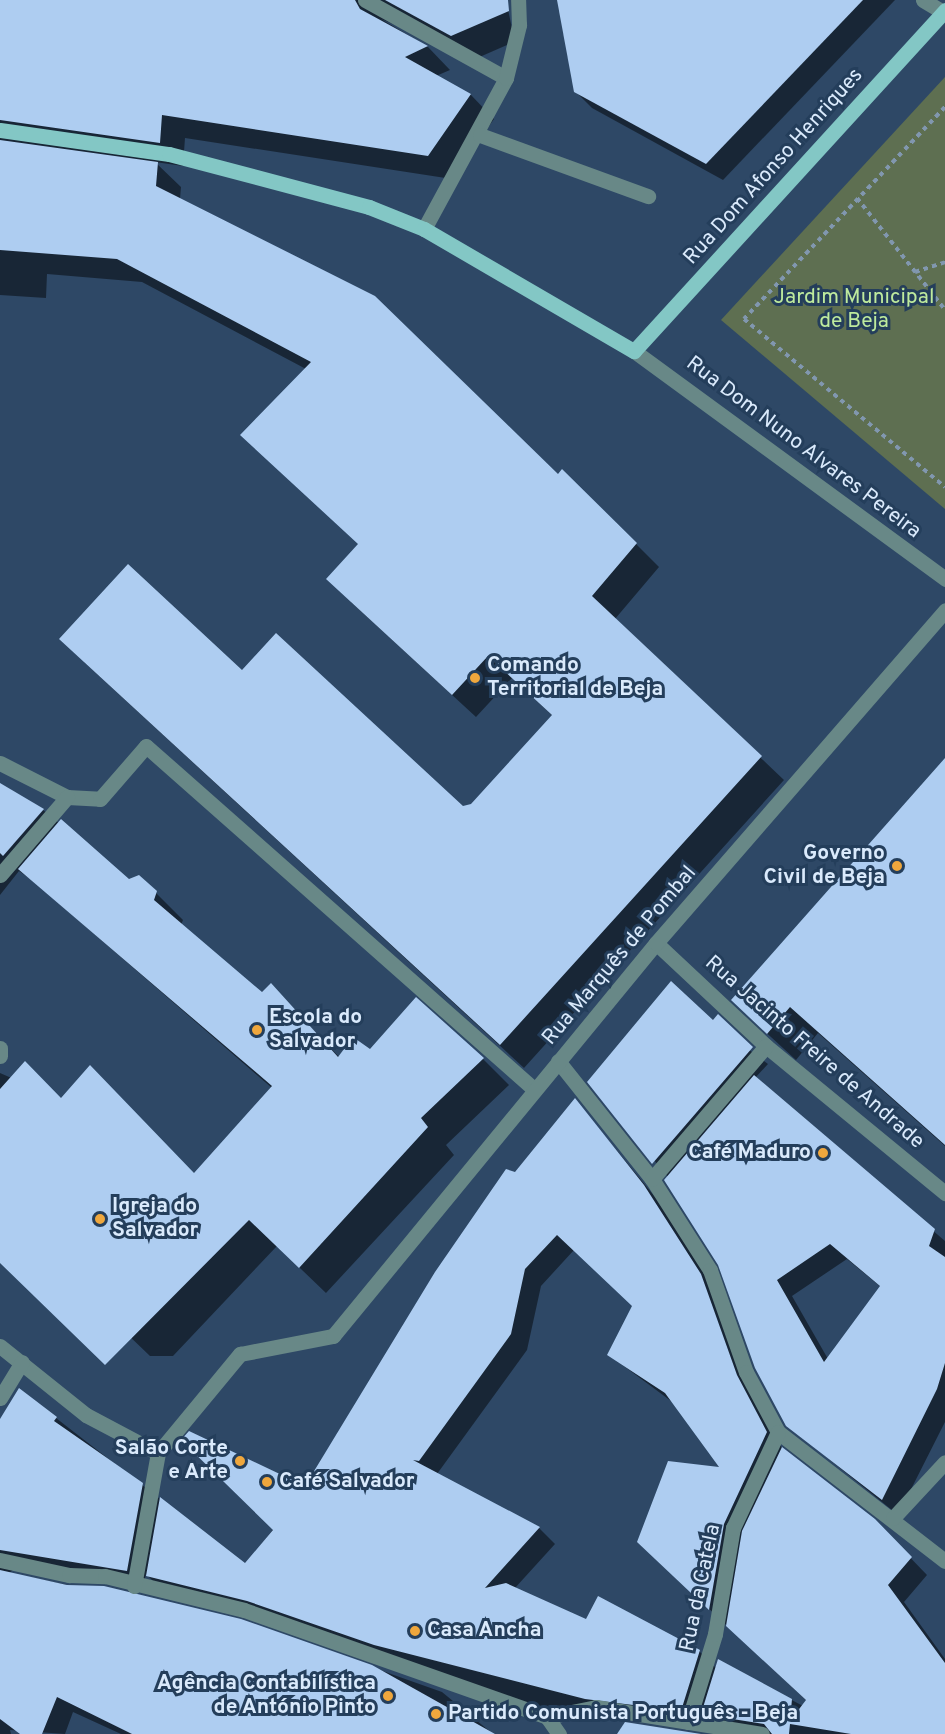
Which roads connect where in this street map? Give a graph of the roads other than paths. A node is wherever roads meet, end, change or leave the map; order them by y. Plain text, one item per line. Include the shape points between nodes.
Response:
1 (365, 0) edge
2 (518, 0) edge
3 (923, 0) edge
4 (944, 11) edge
5 (506, 78) junction
6 (0, 130) edge
7 (480, 135) junction
8 (648, 196) dead end
9 (424, 229) junction
10 (634, 351) junction
11 (945, 579) edge
12 (945, 610) edge
13 (0, 763) edge
14 (67, 797) junction
15 (0, 875) edge
16 (656, 943) junction
17 (766, 1046) junction
18 (0, 1048) edge
19 (0, 1056) edge
20 (558, 1061) junction
21 (535, 1090) junction
22 (652, 1179) junction
23 (945, 1193) edge
24 (0, 1346) edge
25 (22, 1362) junction
26 (0, 1398) edge
27 (778, 1432) junction
28 (158, 1453) junction
29 (945, 1462) edge
30 (893, 1518) junction
31 (0, 1560) edge
32 (945, 1561) edge
33 (134, 1586) junction
34 (547, 1717) junction
35 (688, 1722) junction
36 (740, 1733) edge
37 (559, 1734) edge
38 (762, 1734) edge

1 - 5 street
2 - 5 street via 519,25
3 - 4 street
4 - 10 main road, Rua Dom Afonso Henriques
5 - 7 street
6 - 9 main road via 169,154 369,207
7 - 8 street
7 - 9 street
9 - 10 main road
10 - 11 street, Rua Dom Nuno Alvares Pereira
12 - 16 street, Rua Marquês de Pombal
13 - 14 street
14 - 15 street
14 - 21 street via 100,799 146,746
16 - 17 street, Rua Jacinto Freire de Andrade
16 - 20 street, Rua Marquês de Pombal
17 - 22 street
17 - 23 street, Rua Jacinto Freire de Andrade
18 - 19 street
20 - 21 street, Rua Marquês de Pombal
20 - 22 street
21 - 28 street, Rua Marquês de Pombal via 333,1336 240,1354
22 - 27 street via 710,1270 746,1372
24 - 25 street
25 - 26 street
25 - 28 street via 86,1415
27 - 30 street
27 - 35 street, Rua da Catela via 733,1528 715,1634
28 - 33 street
29 - 30 street
30 - 32 street
31 - 33 street
33 - 34 street via 244,1610
34 - 35 street via 596,1707
34 - 37 street
35 - 36 street
36 - 38 street

